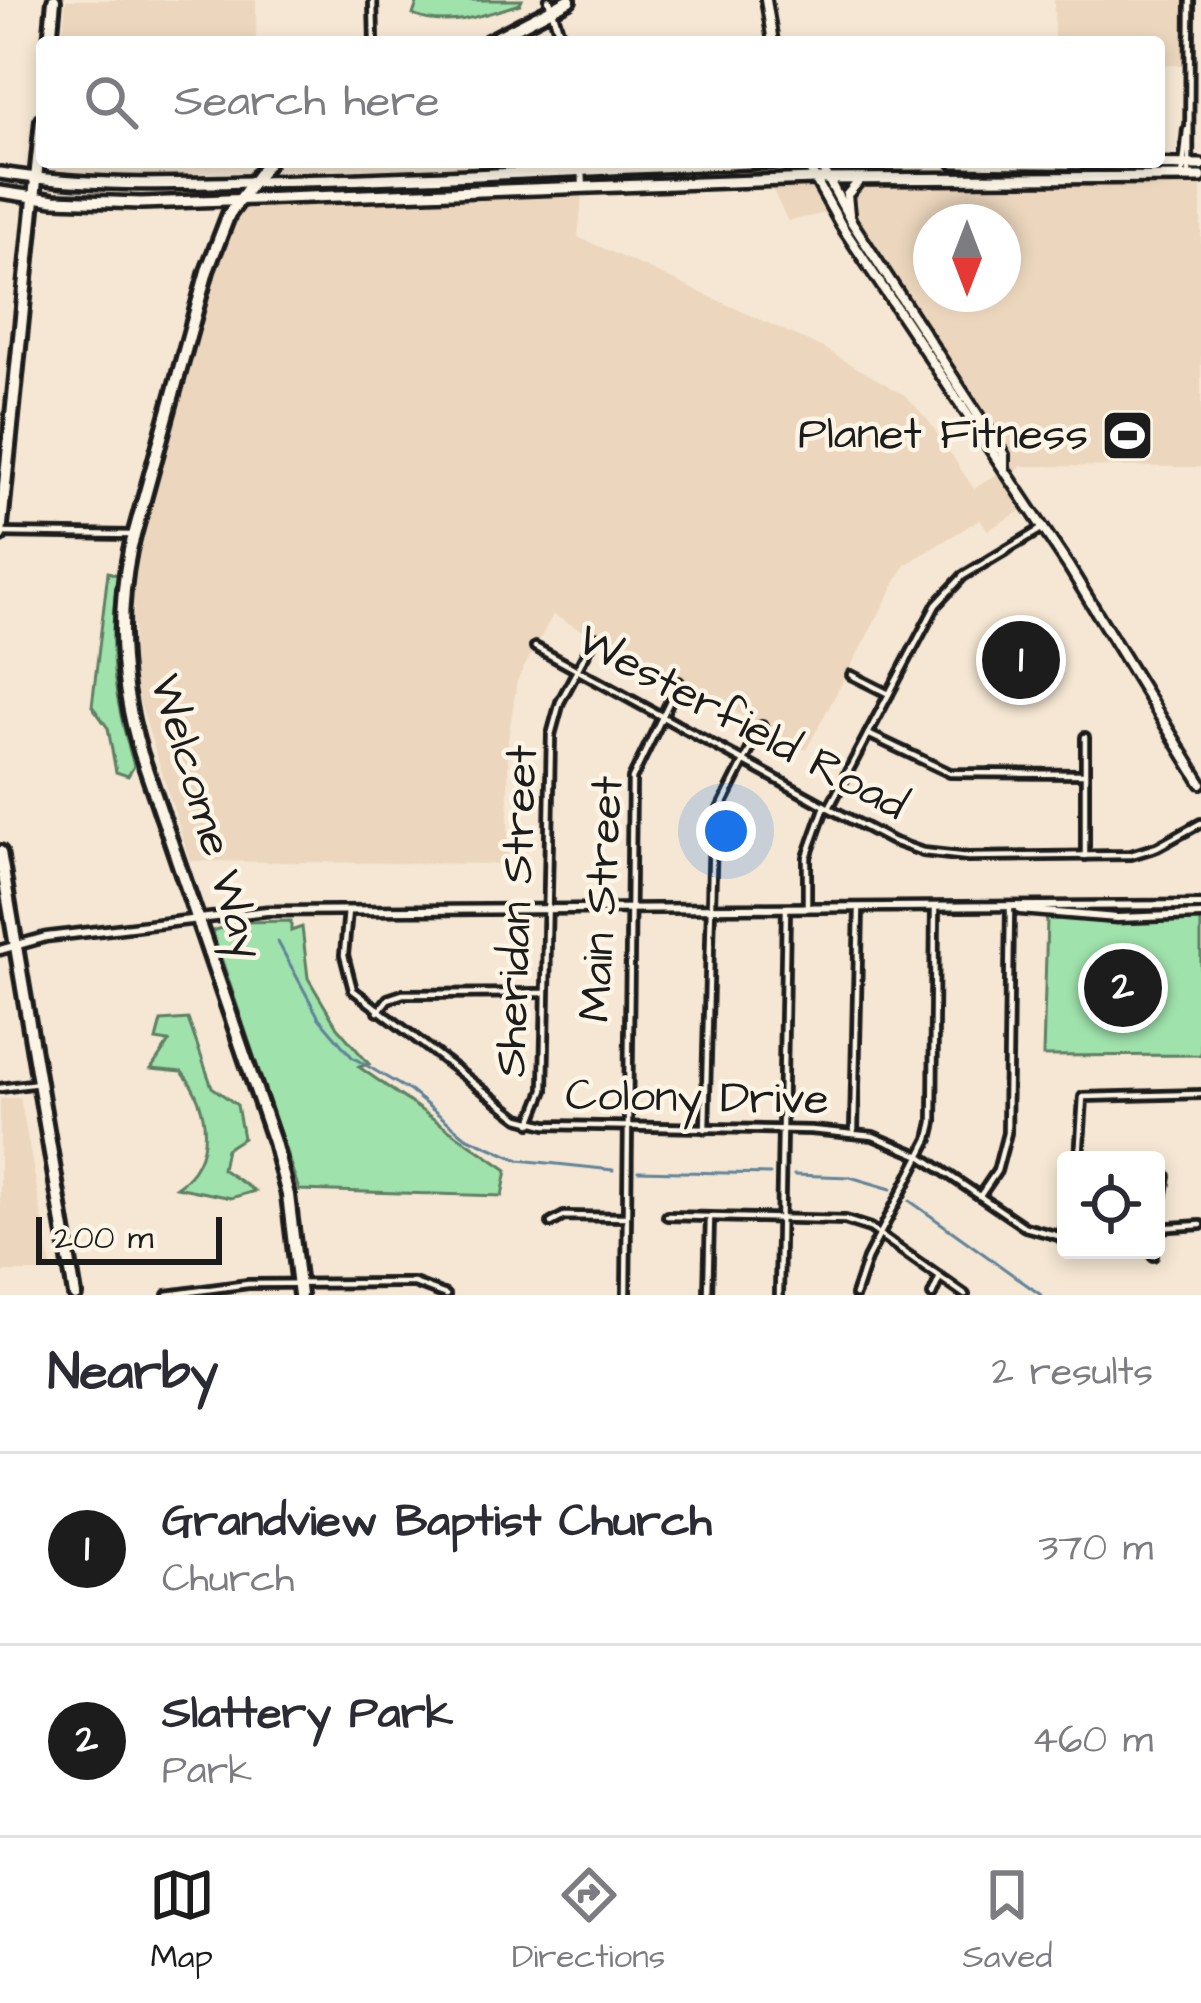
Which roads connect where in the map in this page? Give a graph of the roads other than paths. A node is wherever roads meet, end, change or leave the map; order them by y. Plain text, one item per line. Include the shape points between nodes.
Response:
1 (54, 0) edge
2 (374, 0) edge
3 (568, 0) edge
4 (766, 0) edge
5 (1190, 0) edge
6 (551, 4) edge
7 (51, 36) edge
8 (374, 36) edge
9 (498, 36) edge
10 (560, 36) edge
11 (773, 36) edge
12 (37, 168) edge
13 (263, 168) edge
14 (549, 168) edge
15 (582, 168) edge
16 (811, 168) edge
17 (819, 168) edge
18 (1111, 168) edge
19 (1190, 171) edge
20 (0, 172) edge
21 (36, 178) junction
22 (369, 179) junction
23 (820, 179) junction
24 (864, 179) junction
25 (250, 182) junction
26 (584, 188) junction
27 (0, 192) edge
28 (369, 196) junction
29 (34, 197) junction
30 (237, 201) junction
31 (851, 221) junction
32 (1004, 467) junction
33 (1043, 528) junction
34 (0, 534) edge
35 (134, 535) junction
36 (595, 638) dead end
37 (535, 647) dead end
38 (577, 670) junction
39 (851, 675) dead end
40 (679, 682) dead end
41 (889, 694) junction
42 (660, 716) junction
43 (762, 726) dead end
44 (868, 734) junction
45 (1085, 737) dead end
46 (743, 762) junction
47 (1085, 774) junction
48 (1201, 783) edge
49 (827, 807) junction
50 (1201, 823) edge
51 (0, 852) edge
52 (1084, 856) junction
53 (1201, 905) edge
54 (860, 908) junction
55 (1010, 908) junction
56 (548, 909) junction
57 (712, 909) junction
58 (786, 909) junction
59 (808, 909) junction
60 (935, 909) junction
61 (348, 910) junction
62 (629, 910) junction
63 (1201, 915) edge
64 (197, 918) junction
65 (16, 945) junction
66 (0, 950) edge
67 (546, 993) junction
68 (378, 1012) junction
69 (39, 1083) junction
70 (0, 1088) edge
71 (1201, 1094) edge
72 (531, 1123) junction
73 (627, 1129) junction
74 (705, 1129) junction
75 (782, 1130) junction
76 (854, 1132) junction
77 (1080, 1151) edge
78 (921, 1156) junction
79 (1166, 1176) dead end
80 (1165, 1181) edge
81 (979, 1197) junction
82 (667, 1216) dead end
83 (626, 1217) junction
84 (710, 1217) junction
85 (781, 1218) junction
86 (551, 1223) dead end
87 (1201, 1225) edge
88 (1165, 1227) edge
89 (880, 1234) junction
90 (1057, 1236) edge
91 (940, 1277) junction
92 (300, 1290) edge
93 (75, 1295) edge
94 (167, 1295) edge
95 (446, 1295) edge
96 (626, 1295) edge
97 (708, 1295) edge
98 (779, 1295) edge
99 (855, 1295) edge
100 (932, 1295) edge
101 (965, 1295) edge

1 - 7 highway
2 - 8 street
3 - 6 highway
4 - 11 main road
5 - 19 street
6 - 9 highway
6 - 10 street
12 - 21 highway
13 - 25 highway, Welcome Way
14 - 22 main road
15 - 26 street
16 - 23 main road
17 - 23 main road
18 - 19 main road
19 - 24 main road
20 - 21 main road
21 - 25 main road
21 - 29 highway
22 - 25 main road
22 - 28 street
23 - 24 main road
23 - 26 main road
23 - 31 main road
23 - 32 main road
24 - 31 main road via 848,191
25 - 30 highway, Welcome Way
26 - 28 main road
27 - 29 main road
28 - 30 main road
29 - 30 main road
29 - 34 highway
30 - 35 highway, Welcome Way via 206,272
31 - 32 main road via 1004,454
32 - 33 main road
33 - 41 street via 954,584
33 - 48 main road
34 - 35 street
35 - 64 highway, Welcome Way via 121,614 125,699
36 - 38 street, Sheridan Street
37 - 38 street, Westerfield Road
38 - 42 street, Westerfield Road
38 - 56 street, Sheridan Street via 551,735
39 - 41 street
40 - 42 street, Main Street
41 - 44 street
42 - 46 street, Westerfield Road
42 - 62 street, Main Street via 632,779
43 - 46 street
44 - 47 street via 950,772
44 - 49 street
45 - 47 street
46 - 49 street, Westerfield Road
46 - 57 street via 715,819
47 - 52 street
49 - 52 street, Westerfield Road via 892,841 947,856
49 - 59 street via 807,856
50 - 52 street, Westerfield Road via 1131,856
51 - 65 highway
53 - 55 street
54 - 59 street
54 - 60 street
54 - 76 street
55 - 60 street
55 - 63 street via 1117,918
55 - 81 street via 1007,1133 997,1171
56 - 61 street
56 - 62 street
56 - 67 street, Sheridan Street
57 - 58 street
57 - 62 street
57 - 74 street
58 - 59 street
58 - 75 street
60 - 78 street via 933,1122
61 - 64 street
61 - 68 street, Colony Drive via 346,974
62 - 73 street, Main Street
64 - 65 street
64 - 92 highway, Welcome Way via 274,1142
65 - 66 street
65 - 69 highway
67 - 68 street via 403,994
67 - 72 street, Sheridan Street via 544,1090
68 - 72 street, Colony Drive
69 - 70 street
69 - 93 highway
71 - 77 street via 1083,1097
72 - 73 street, Colony Drive
73 - 74 street, Colony Drive
73 - 83 street, Main Street
74 - 75 street, Colony Drive
75 - 76 street, Colony Drive
75 - 85 street
76 - 78 street, Colony Drive
78 - 81 street, Colony Drive
78 - 89 street
79 - 80 street
81 - 90 street, Colony Drive via 1025,1227
82 - 84 street
83 - 86 street
83 - 96 street, Main Street
84 - 85 street
84 - 97 street
85 - 89 street via 845,1220
85 - 98 street
87 - 88 street
89 - 91 street
89 - 99 street
91 - 100 street
91 - 101 street
92 - 94 street via 228,1286
92 - 95 street via 414,1283

